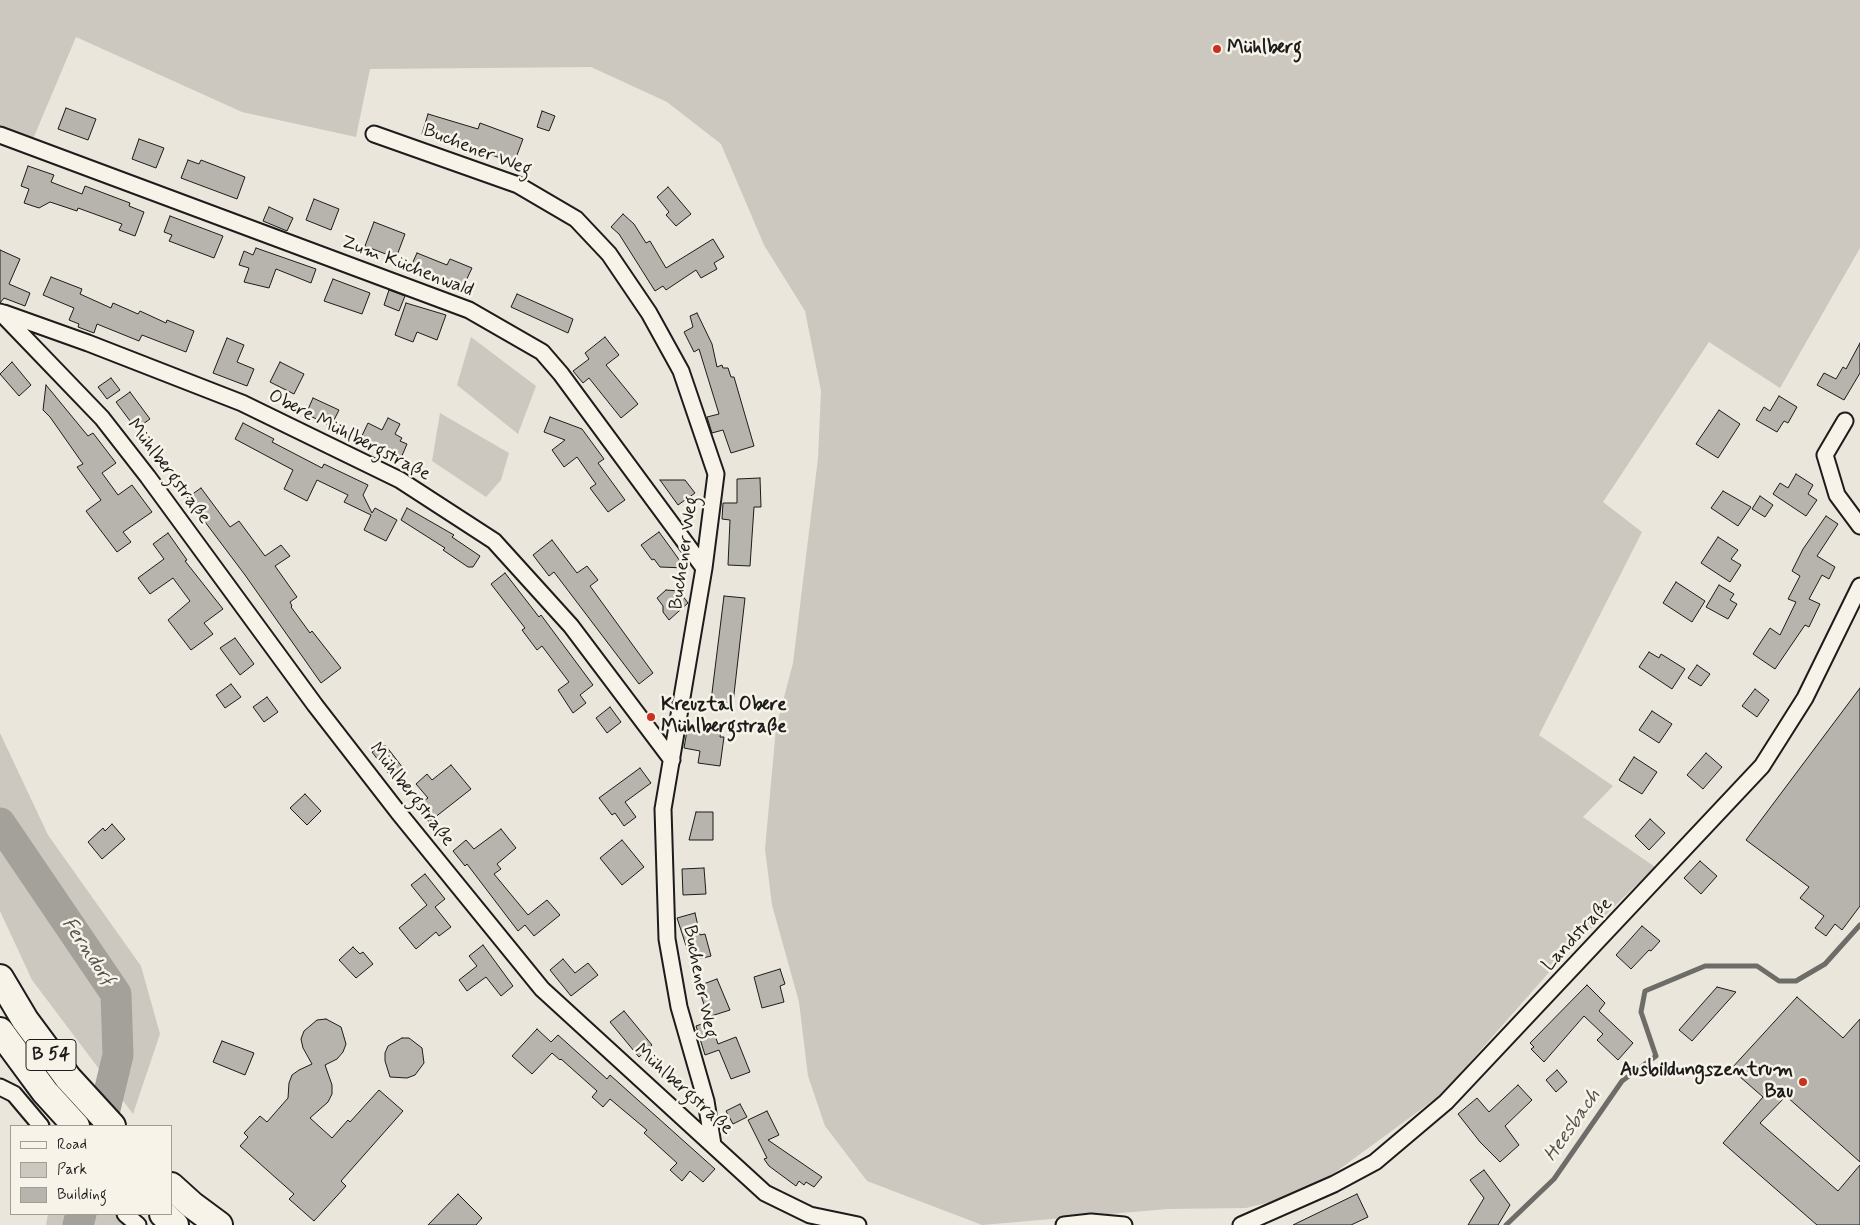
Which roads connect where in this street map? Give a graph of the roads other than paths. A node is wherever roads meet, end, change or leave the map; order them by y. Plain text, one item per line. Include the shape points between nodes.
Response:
1 (374, 134) dead end
2 (0, 136) edge
3 (0, 312) edge
4 (1845, 420) dead end
5 (1860, 526) edge
6 (704, 568) junction
7 (1860, 586) edge
8 (672, 760) junction
9 (0, 978) edge
10 (0, 1031) edge
11 (0, 1087) edge
12 (40, 1125) edge
13 (75, 1125) edge
14 (111, 1125) edge
15 (713, 1145) junction
16 (172, 1187) edge
17 (126, 1215) edge
18 (164, 1215) edge
19 (138, 1225) edge
20 (175, 1225) edge
21 (219, 1225) edge
22 (858, 1225) edge
23 (1064, 1225) edge
24 (1124, 1225) edge
25 (1241, 1225) edge

1 - 6 street, Buchener Weg via 518,185 576,219 609,254 649,313 681,371 716,474
2 - 6 street, Zum Küchenwald via 469,310 542,352
3 - 8 street, Obere Mühlbergstraße via 242,403 400,480 494,541 571,626
3 - 15 street, Mühlbergstraße via 102,418 315,705 542,989
4 - 5 street via 1826,455 1837,495
6 - 8 street, Buchener Weg
7 - 25 street, Landstraße via 1805,698 1762,766 1446,1102 1375,1162
8 - 15 street, Buchener Weg via 663,809 667,938 679,1007 706,1101
9 - 14 highway, B 54 via 24,1020 57,1064
10 - 13 highway, B 54 via 45,1092
11 - 12 street via 14,1094
15 - 22 street, Mühlbergstraße via 765,1193 810,1215
16 - 21 highway
17 - 19 street
18 - 20 highway
23 - 24 street via 1091,1222

